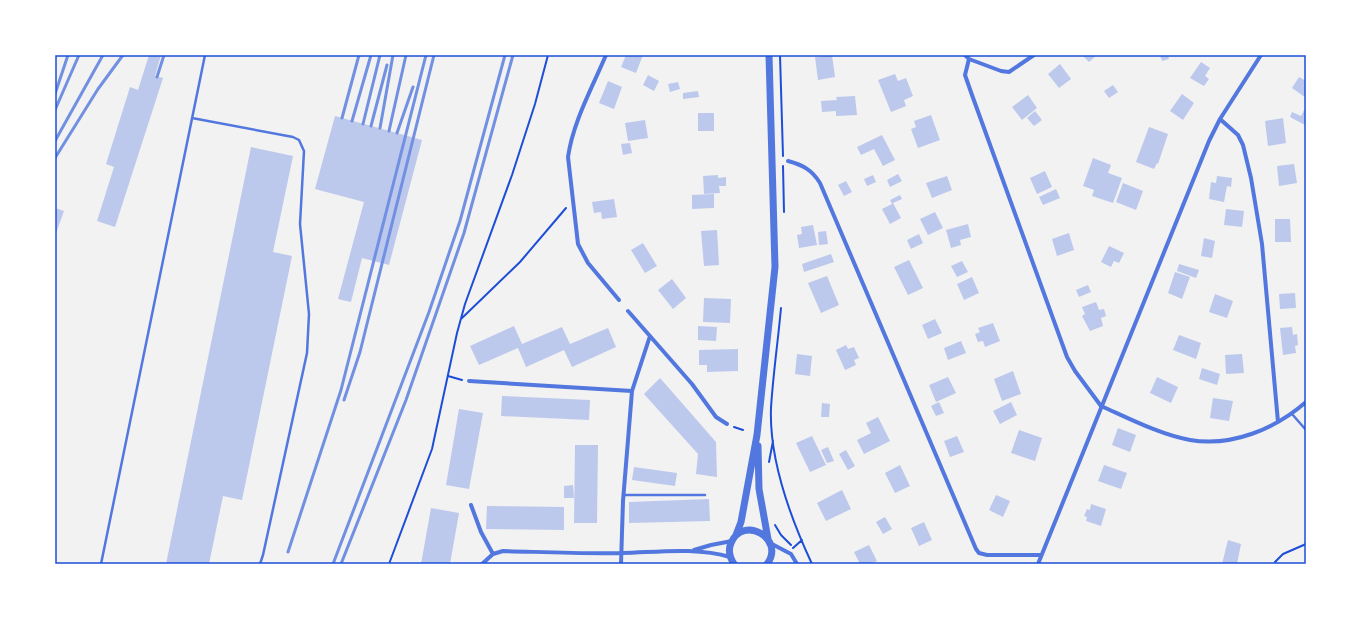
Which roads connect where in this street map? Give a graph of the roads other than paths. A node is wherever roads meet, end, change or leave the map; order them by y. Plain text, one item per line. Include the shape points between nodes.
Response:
1 (204, 55) edge
2 (606, 55) edge
3 (770, 55) edge
4 (965, 55) edge
5 (1034, 55) edge
6 (1261, 55) edge
7 (969, 59) junction
8 (192, 118) junction
9 (1220, 119) junction
10 (788, 161) dead end
11 (619, 300) dead end
12 (628, 311) dead end
13 (650, 336) junction
14 (469, 381) road end
15 (632, 391) junction
16 (1306, 402) edge
17 (1101, 406) junction
18 (1292, 414) junction
19 (1278, 422) junction
20 (727, 424) dead end
21 (1306, 430) edge
22 (757, 435) junction
23 (623, 495) junction
24 (705, 495) dead end
25 (471, 506) dead end
26 (734, 538) junction
27 (769, 541) junction
28 (692, 551) junction
29 (622, 553) junction
30 (494, 554) junction
31 (1041, 555) junction
32 (730, 557) junction
33 (101, 564) edge
34 (260, 564) edge
35 (482, 564) edge
36 (621, 564) edge
37 (734, 564) edge
38 (767, 564) edge
39 (797, 564) edge
40 (1038, 564) edge

1 - 8 lane
2 - 11 street via 577,123 568,157 578,244 588,263
3 - 22 street via 775,267
4 - 7 street
5 - 7 street via 1009,72
6 - 9 street
7 - 17 street via 965,75 1067,357
8 - 33 lane
8 - 34 lane via 293,137 299,140 304,151 300,224 309,314 307,353
9 - 17 street
9 - 19 street via 1238,135 1243,144 1251,178 1262,244
10 - 31 street via 800,164 813,172 820,183 976,549 979,553 987,555
12 - 13 street
13 - 15 street
13 - 20 street via 692,384 716,417
14 - 15 street
15 - 23 street
16 - 18 street
17 - 19 street via 1189,440 1207,442 1223,442
17 - 31 street
18 - 19 street
18 - 21 lane
22 - 26 street via 740,522
22 - 27 street via 760,489
23 - 24 lane
23 - 29 street
25 - 30 street via 481,532
26 - 27 street via 742,531 753,530 762,533
26 - 28 street
26 - 32 street
27 - 38 street via 772,554
27 - 39 street via 791,554
28 - 29 street
28 - 32 street via 712,552
29 - 30 street via 503,551
29 - 36 street
30 - 35 street
31 - 40 street
32 - 37 street

